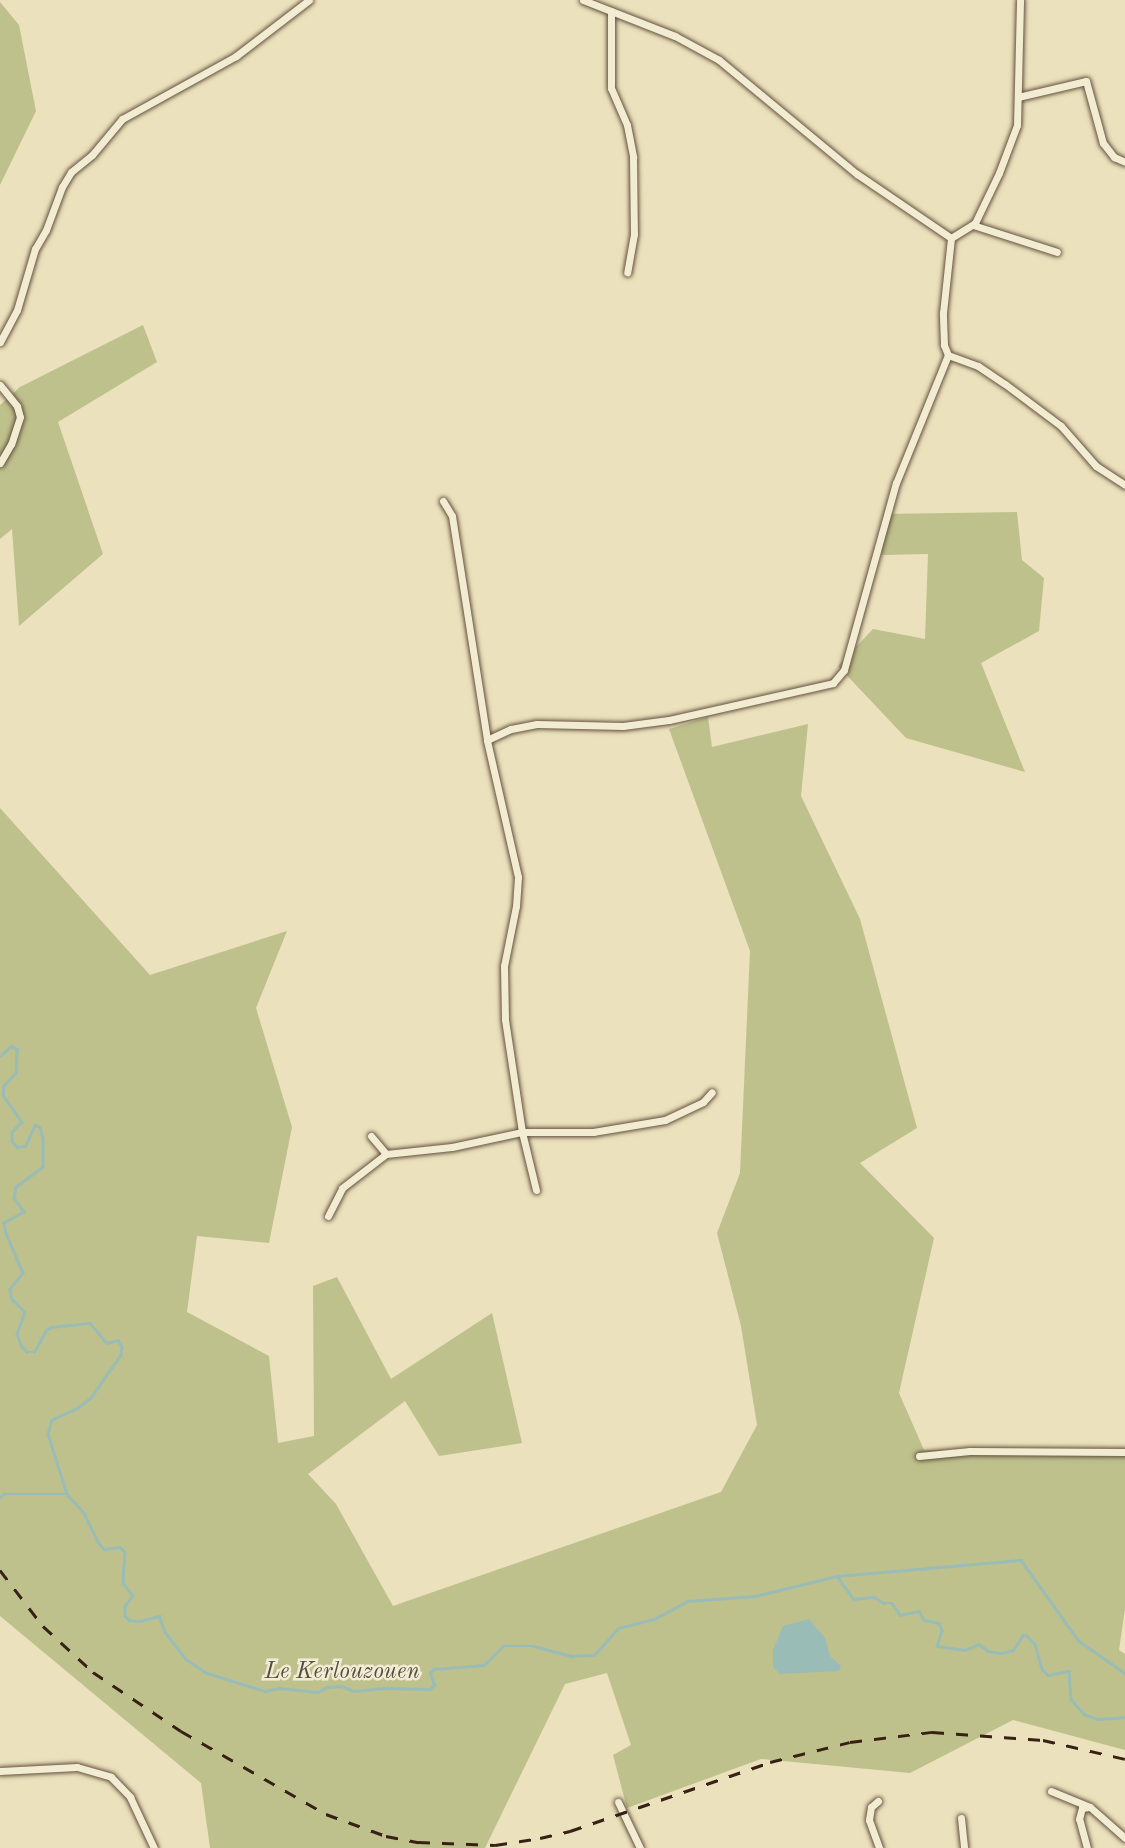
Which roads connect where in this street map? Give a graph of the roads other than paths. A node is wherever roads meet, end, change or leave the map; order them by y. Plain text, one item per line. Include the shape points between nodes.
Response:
1 (309, 0) edge
2 (583, 0) edge
3 (1020, 0) edge
4 (611, 11) junction
5 (1018, 97) junction
6 (1125, 162) edge
7 (973, 225) junction
8 (951, 238) junction
9 (1057, 252) dead end
10 (627, 272) dead end
11 (0, 342) edge
12 (948, 355) junction
13 (0, 385) edge
14 (0, 463) edge
15 (1125, 485) edge
16 (443, 501) dead end
17 (487, 740) junction
18 (712, 1092) dead end
19 (522, 1132) junction
20 (371, 1136) dead end
21 (386, 1154) junction
22 (536, 1190) dead end
23 (328, 1216) dead end
24 (1125, 1452) edge
25 (919, 1456) dead end
26 (0, 1771) edge
27 (1051, 1791) dead end
28 (878, 1801) dead end
29 (618, 1802) dead end
30 (1090, 1807) junction
31 (961, 1818) dead end
32 (1125, 1838) edge
33 (154, 1848) edge
34 (640, 1848) edge
35 (879, 1848) edge
36 (964, 1848) edge
37 (1087, 1848) edge

1 - 11 street via 236,56 121,119 92,155 66,177 35,249 17,310
2 - 4 street
3 - 5 street
4 - 8 street via 675,36 719,61 857,174
4 - 10 street via 611,88 627,125 633,158 634,234
5 - 6 street via 1086,81 1103,144
5 - 7 street via 1017,125 1009,150
7 - 8 street
7 - 9 street
8 - 12 street via 943,313
12 - 15 street via 978,366 1005,384 1060,426 1096,466
12 - 17 street via 896,483 844,670 833,683 669,720 622,726 537,724
13 - 14 street via 20,417
16 - 17 street via 452,516
17 - 19 street via 518,877 504,966 505,1019
18 - 19 street via 703,1102 665,1120 593,1132
19 - 21 street via 452,1147
19 - 22 street
20 - 21 street
21 - 23 street via 342,1188
24 - 25 street via 970,1451
26 - 33 street via 77,1767 111,1777 130,1797
27 - 30 street
28 - 35 street via 871,1807 869,1820
29 - 34 street
30 - 32 street
30 - 37 street via 1082,1808 1079,1819
31 - 36 street

